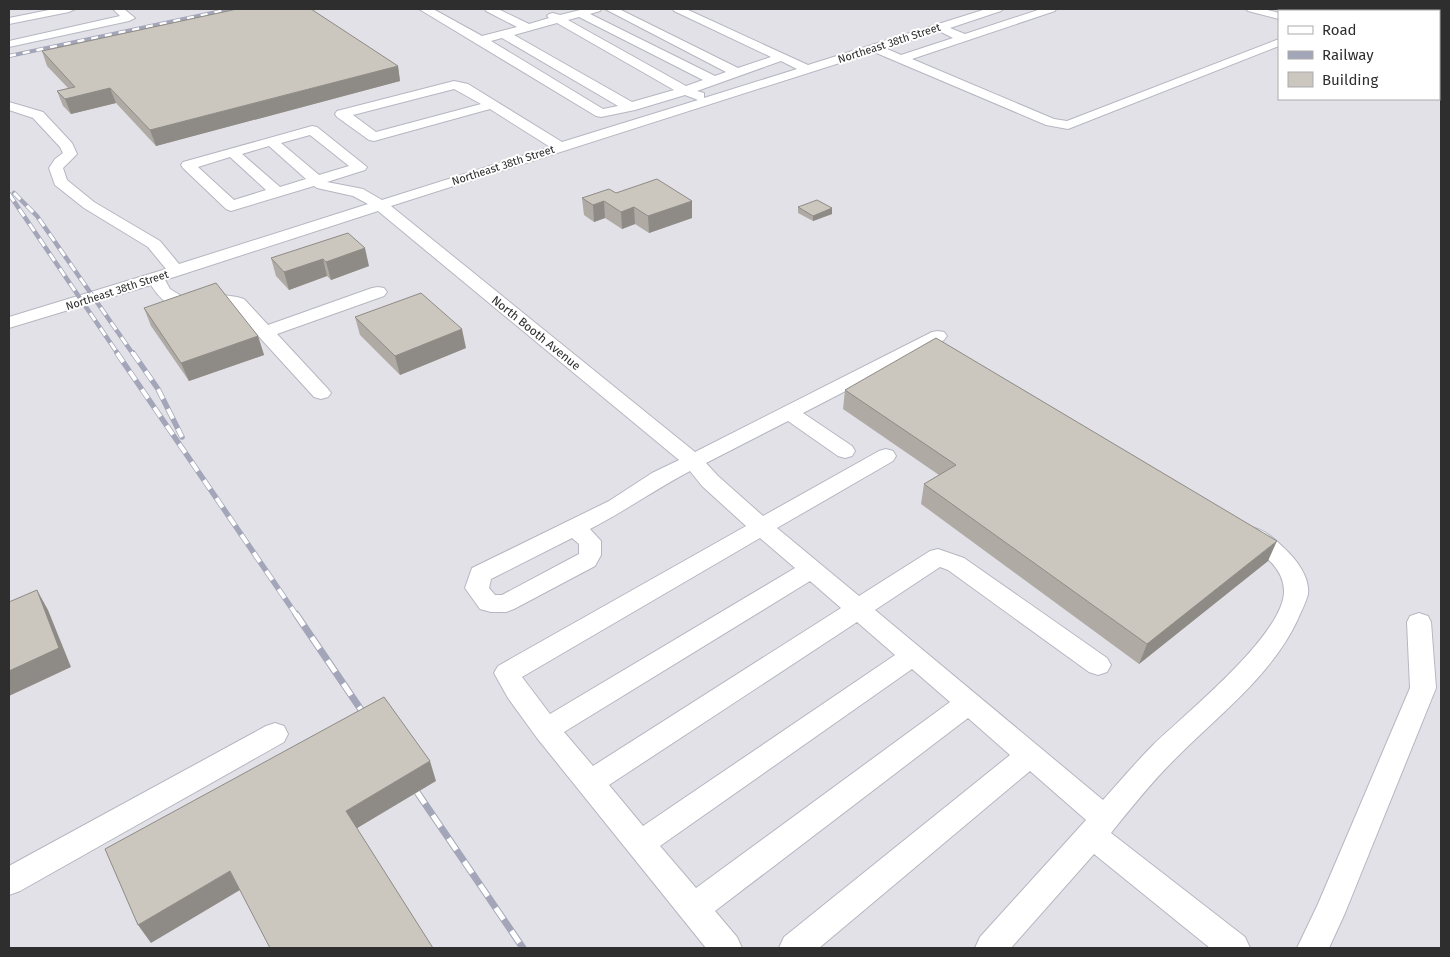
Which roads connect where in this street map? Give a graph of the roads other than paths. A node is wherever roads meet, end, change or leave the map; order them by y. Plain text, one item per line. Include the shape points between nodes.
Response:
1 (69, 9) edge
2 (118, 9) edge
3 (425, 9) edge
4 (490, 9) edge
5 (540, 9) edge
6 (596, 9) edge
7 (611, 9) edge
8 (678, 9) edge
9 (997, 9) edge
10 (1051, 9) edge
11 (1252, 9) edge
12 (579, 13) junction
13 (1278, 16) edge
14 (558, 19) junction
15 (9, 21) edge
16 (939, 27) junction
17 (526, 28) junction
18 (9, 32) edge
19 (504, 34) junction
20 (963, 39) junction
21 (481, 40) junction
22 (1278, 42) edge
23 (9, 44) edge
24 (874, 48) junction
25 (782, 57) junction
26 (901, 59) junction
27 (807, 69) junction
28 (737, 73) junction
29 (714, 81) junction
30 (685, 91) junction
31 (710, 100) junction
32 (491, 104) junction
33 (9, 106) edge
34 (630, 107) junction
35 (272, 141) junction
36 (560, 148) junction
37 (232, 152) junction
38 (316, 180) junction
39 (277, 192) junction
40 (380, 204) junction
41 (176, 271) junction
42 (155, 278) junction
43 (378, 292) dead end
44 (9, 323) edge
45 (265, 332) junction
46 (938, 336) dead end
47 (321, 393) dead end
48 (789, 412) junction
49 (845, 451) dead end
50 (886, 456) dead end
51 (693, 461) junction
52 (1235, 525) edge
53 (761, 526) junction
54 (574, 527) junction
55 (811, 569) junction
56 (858, 608) junction
57 (1420, 622) dead end
58 (913, 655) junction
59 (1098, 665) dead end
60 (968, 703) junction
61 (546, 730) junction
62 (275, 734) dead end
63 (1030, 755) junction
64 (590, 783) junction
65 (1098, 827) junction
66 (640, 844) junction
67 (9, 881) edge
68 (694, 908) junction
69 (726, 948) edge
70 (795, 948) edge
71 (991, 948) edge
72 (1234, 948) edge
73 (1313, 948) edge

1 - 15 street
2 - 18 street
2 - 23 street via 129,18
3 - 21 street
4 - 17 street
5 - 14 street
6 - 12 street
7 - 28 street
8 - 25 street
9 - 16 street, Northeast 38th Street
10 - 20 street
11 - 13 street
12 - 14 street
12 - 29 street
14 - 17 street
14 - 30 street
16 - 20 street
16 - 24 street, Northeast 38th Street
17 - 19 street
19 - 21 street
19 - 34 street
20 - 26 street
21 - 34 street via 601,113
22 - 26 street via 1068,125 1051,122
24 - 26 street
24 - 27 street, Northeast 38th Street
25 - 27 street
25 - 28 street
27 - 31 street, Northeast 38th Street
28 - 29 street
29 - 30 street
30 - 31 street
30 - 34 street
31 - 36 street, Northeast 38th Street
32 - 32 street via 454,85 342,114 374,137
32 - 36 street
33 - 41 street via 38,116 67,146 70,154 56,168 60,182 89,205 154,244
35 - 37 street
35 - 38 street
35 - 38 street via 312,130 360,167
36 - 40 street, Northeast 38th Street
37 - 39 street
37 - 39 street via 188,165 231,206
38 - 39 street
38 - 40 street, North Booth Avenue via 322,186 358,192
40 - 41 street, Northeast 38th Street
40 - 51 street, North Booth Avenue
41 - 42 street, Northeast 38th Street
42 - 44 street, Northeast 38th Street
42 - 45 street via 164,292 180,303 219,299 238,303
43 - 45 street
45 - 47 street
46 - 48 street
48 - 49 street
48 - 51 street
50 - 53 street
51 - 53 street, North Booth Avenue via 710,481
51 - 54 street via 618,506
52 - 65 street via 1266,544 1280,557 1294,578 1296,593 1285,623 1257,661 1162,754
53 - 55 street, North Booth Avenue
53 - 61 street via 507,673
54 - 54 street via 480,574 477,588 484,600 491,604 506,603 587,560 590,541
55 - 56 street, North Booth Avenue
55 - 61 street
56 - 58 street, North Booth Avenue
56 - 59 street via 938,557 956,564
56 - 64 street
57 - 73 street via 1423,688
58 - 60 street, North Booth Avenue
58 - 66 street
60 - 63 street, North Booth Avenue
60 - 68 street
61 - 64 street
62 - 67 street
63 - 65 street, North Booth Avenue
63 - 70 street
64 - 66 street
65 - 71 street
65 - 72 street, North Booth Avenue
66 - 68 street
68 - 69 street

